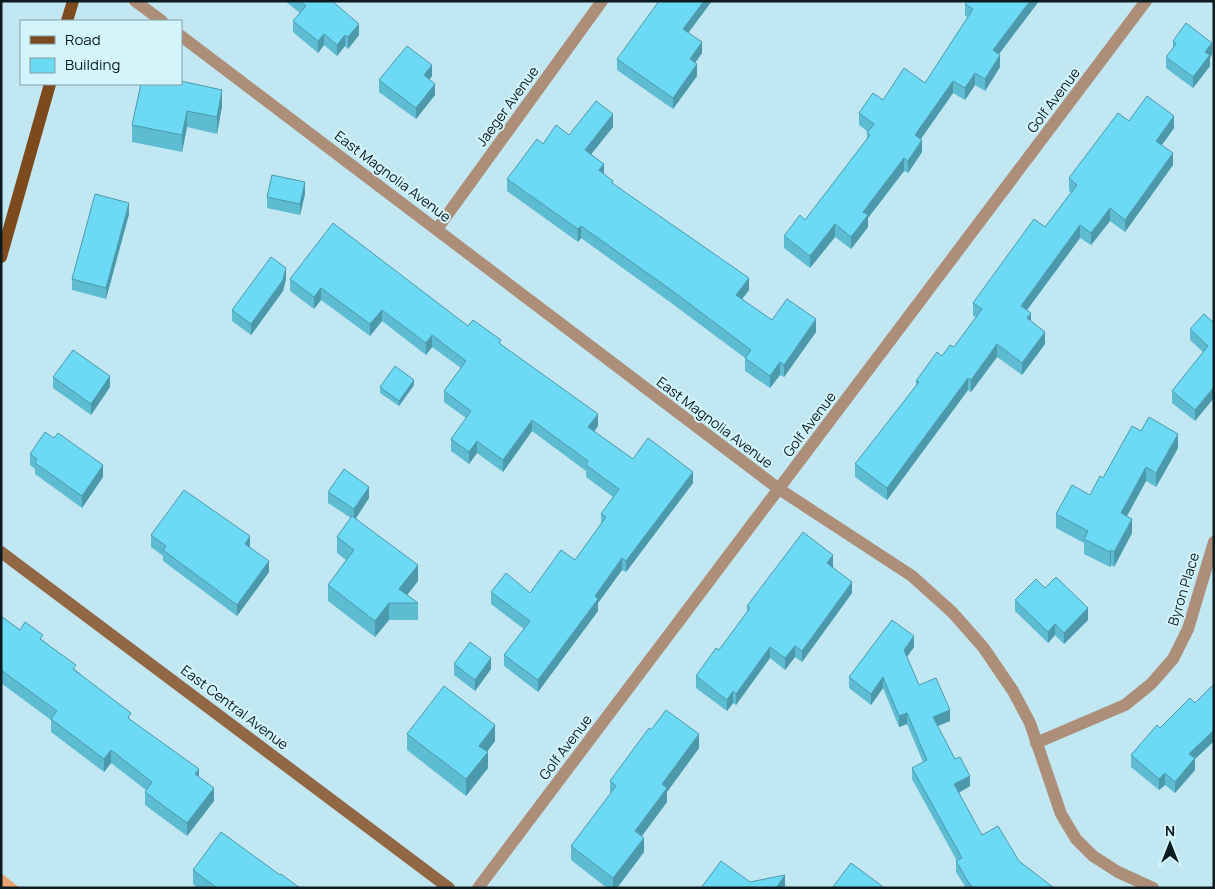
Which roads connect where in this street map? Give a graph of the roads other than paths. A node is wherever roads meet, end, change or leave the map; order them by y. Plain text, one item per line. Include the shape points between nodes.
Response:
1 (73, 1) edge
2 (135, 1) edge
3 (602, 1) edge
4 (1146, 1) edge
5 (67, 20) edge
6 (161, 20) edge
7 (182, 37) edge
8 (50, 85) edge
9 (437, 229) junction
10 (1, 257) edge
11 (779, 489) junction
12 (1214, 542) edge
13 (1, 552) edge
14 (1036, 743) junction
15 (449, 888) edge
16 (478, 888) edge
17 (1153, 888) edge

1 - 5 main road
2 - 6 street
3 - 9 street, Jaeger Avenue
4 - 11 street, Golf Avenue
7 - 9 street, East Magnolia Avenue
8 - 10 main road
9 - 11 street, East Magnolia Avenue
11 - 14 street, East Magnolia Avenue via 912,576 952,612 983,647 1013,691
11 - 16 street, Golf Avenue
12 - 14 street, Byron Place via 1188,629 1173,659 1152,684 1125,706
13 - 15 street, East Central Avenue
14 - 17 street, East Magnolia Avenue via 1061,814 1076,839 1118,872

